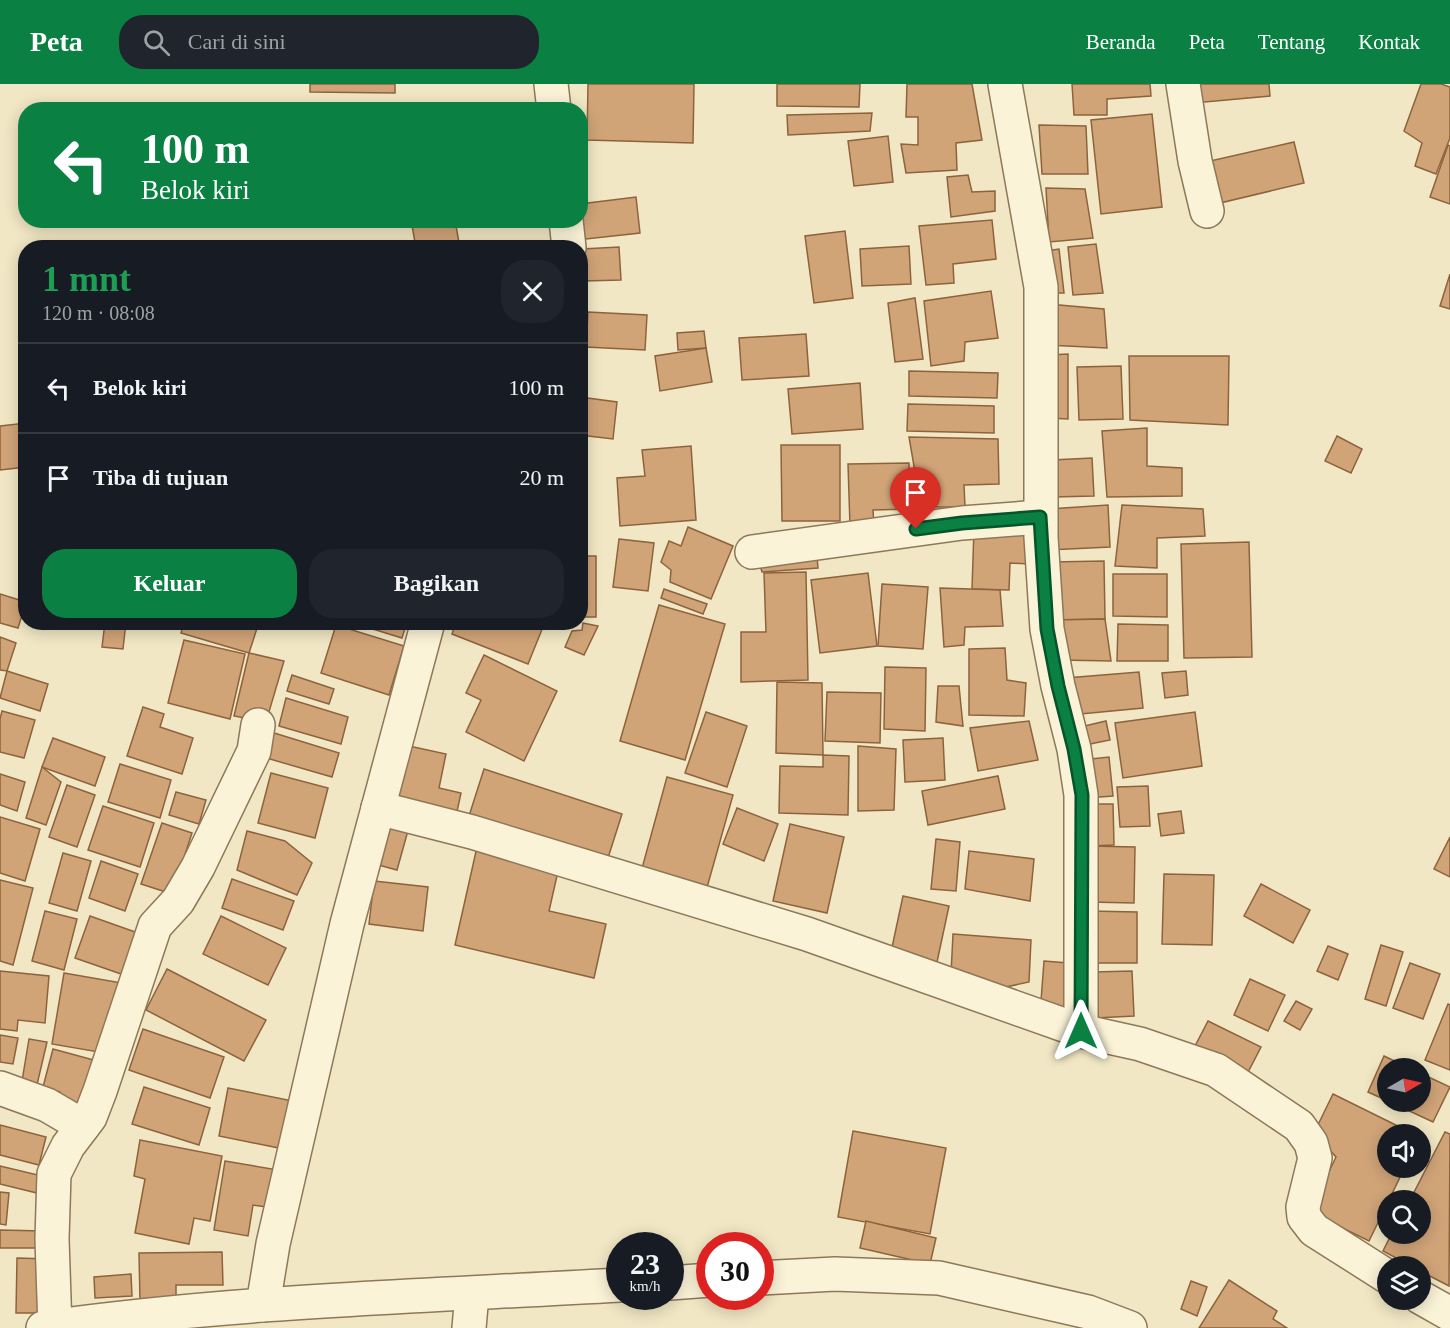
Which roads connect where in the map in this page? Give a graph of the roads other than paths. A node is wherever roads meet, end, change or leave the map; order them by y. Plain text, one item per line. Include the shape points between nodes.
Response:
1 (551, 84) edge
2 (1005, 84) edge
3 (1183, 84) edge
4 (553, 102) edge
5 (1207, 210) dead end
6 (1040, 517) junction
7 (753, 552) dead end
8 (426, 630) edge
9 (258, 726) dead end
10 (378, 808) junction
11 (1081, 1031) junction
12 (0, 1088) edge
13 (83, 1125) junction
14 (1377, 1270) edge
15 (774, 1277) edge
16 (606, 1287) edge
17 (472, 1294) junction
18 (1431, 1303) edge
19 (263, 1305) junction
20 (1450, 1314) edge
21 (61, 1326) edge
22 (469, 1328) edge
23 (1130, 1328) edge

1 - 4 street
2 - 6 street via 1041,287
3 - 5 street
6 - 7 street via 962,523
6 - 11 street via 1047,629 1082,795
8 - 10 street
9 - 13 street via 254,751 198,867 178,901 155,926 100,1091
10 - 11 street via 472,832 807,934
10 - 19 street via 344,936 273,1244
11 - 14 street via 1140,1044 1216,1071 1299,1126 1311,1143 1315,1158 1304,1217 1314,1230
12 - 13 street via 47,1105
13 - 21 street via 54,1174 52,1239
15 - 23 street via 835,1274 939,1278 1088,1312
16 - 17 street
17 - 19 street
17 - 22 street
18 - 20 street
19 - 21 street

